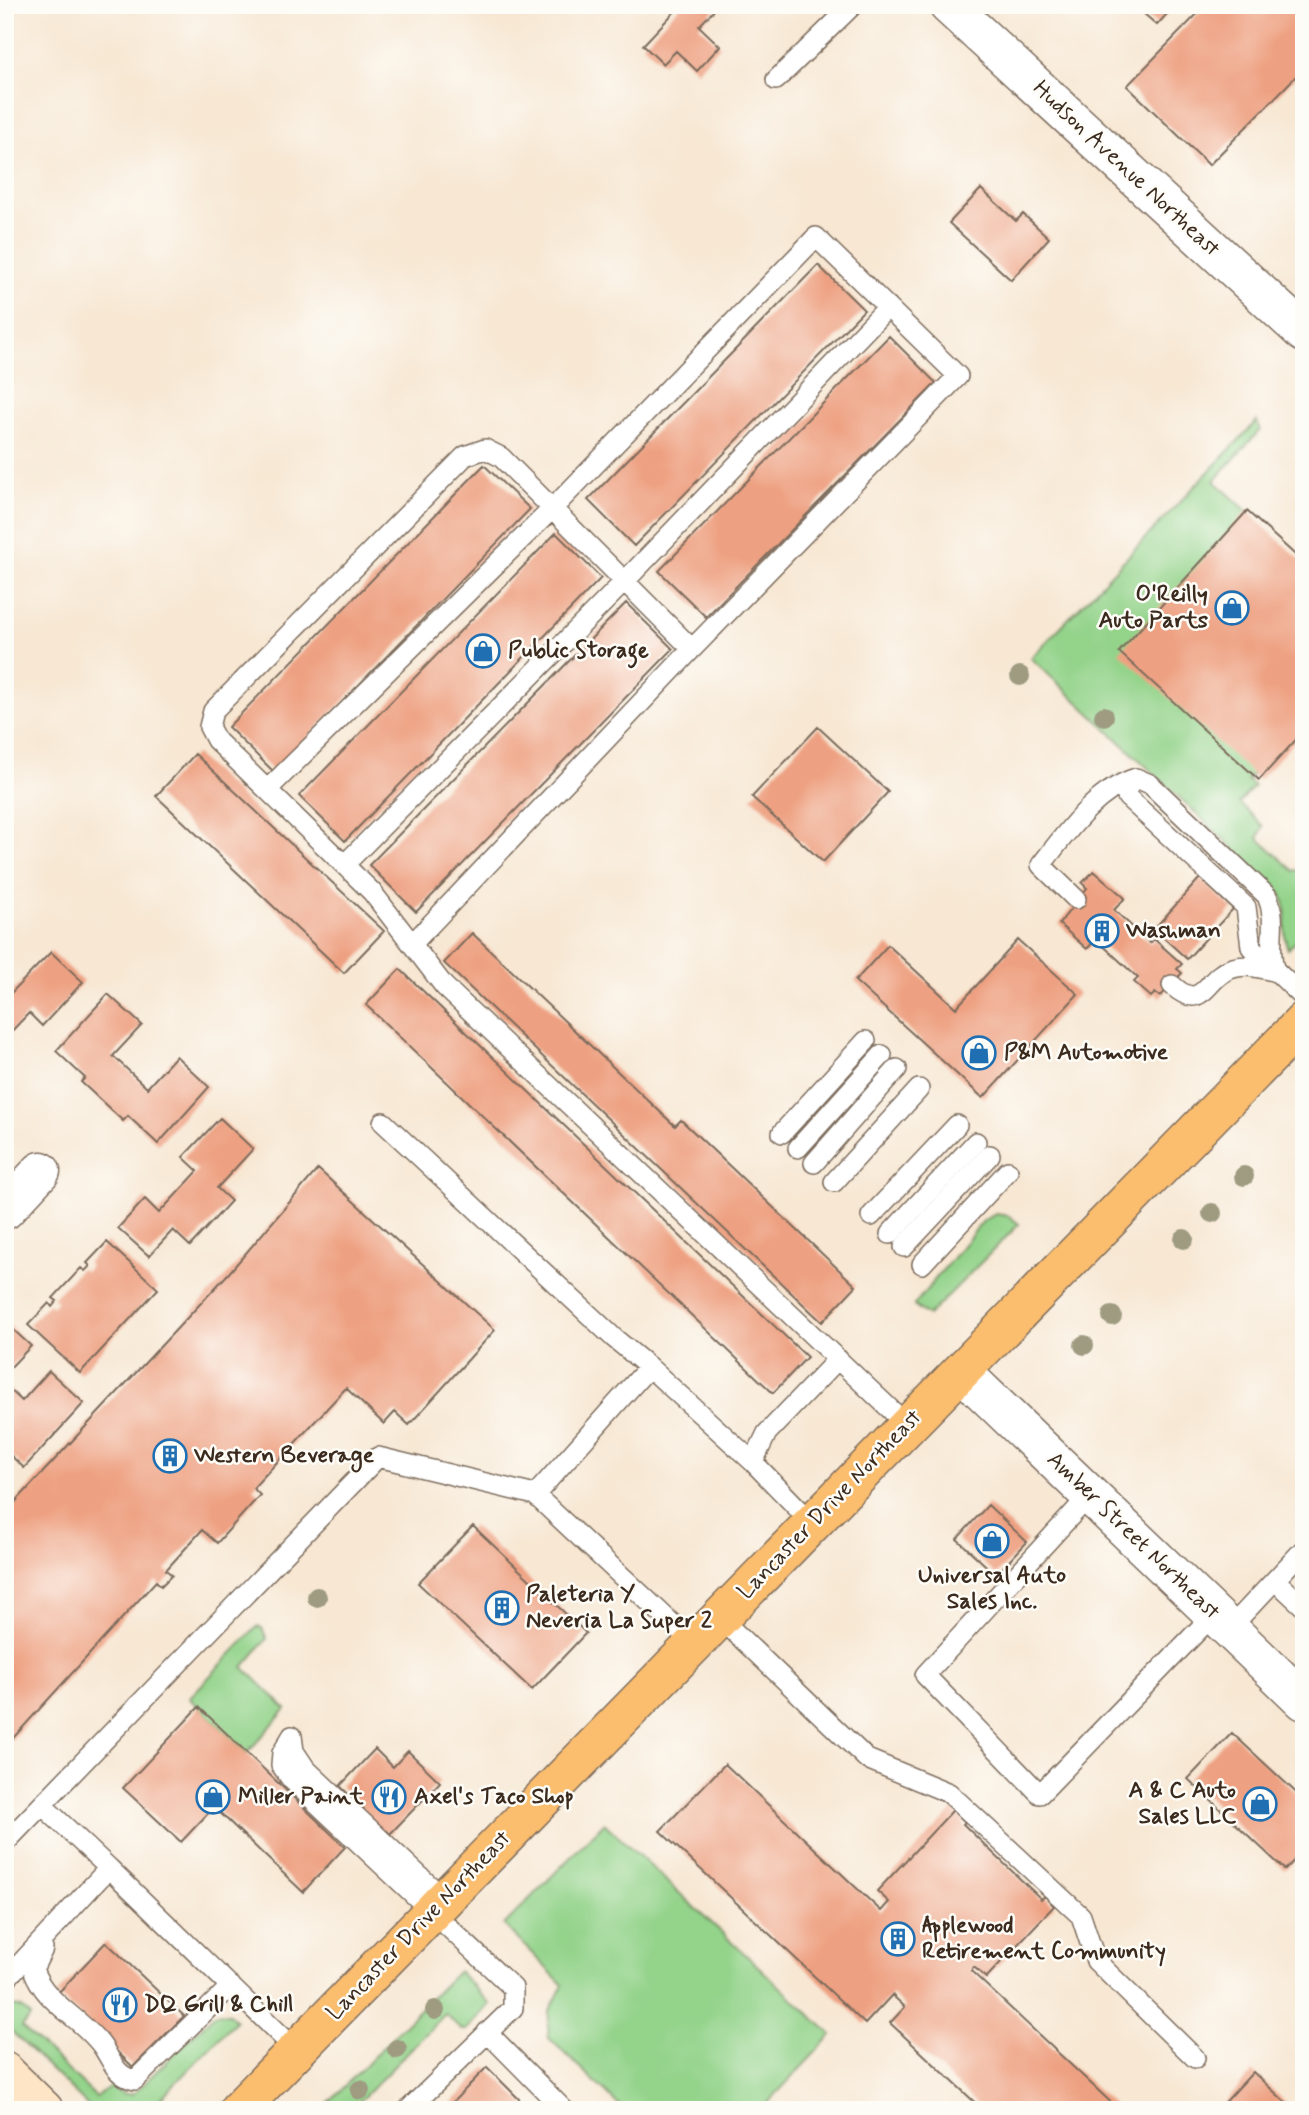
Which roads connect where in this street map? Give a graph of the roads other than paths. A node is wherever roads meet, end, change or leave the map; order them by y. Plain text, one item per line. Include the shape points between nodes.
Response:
1 (853, 5) edge
2 (948, 5) edge
3 (776, 80) dead end
4 (888, 307) junction
5 (1304, 333) edge
6 (553, 508) junction
7 (625, 581) junction
8 (692, 649) junction
9 (1136, 778) junction
10 (267, 790) junction
11 (345, 864) junction
12 (1076, 899) dead end
13 (413, 943) junction
14 (1275, 972) junction
15 (1172, 985) dead end
16 (1304, 998) edge
17 (1304, 1021) edge
18 (866, 1041) dead end
19 (882, 1055) dead end
20 (897, 1069) dead end
21 (919, 1089) dead end
22 (383, 1122) dead end
23 (957, 1125) dead end
24 (782, 1133) dead end
25 (798, 1148) dead end
26 (983, 1149) dead end
27 (814, 1163) dead end
28 (41, 1171) dead end
29 (1008, 1171) dead end
30 (834, 1182) dead end
31 (5, 1210) edge
32 (871, 1216) dead end
33 (897, 1241) dead end
34 (922, 1264) dead end
35 (838, 1359) junction
36 (649, 1367) junction
37 (962, 1372) junction
38 (908, 1426) junction
39 (753, 1462) junction
40 (535, 1495) junction
41 (1090, 1495) junction
42 (812, 1523) junction
43 (1304, 1549) edge
44 (1275, 1580) junction
45 (1304, 1607) edge
46 (1222, 1622) junction
47 (707, 1631) junction
48 (1304, 1701) edge
49 (292, 1736) dead end
50 (42, 1805) junction
51 (5, 1843) edge
52 (109, 1868) junction
53 (83, 1895) junction
54 (438, 1906) junction
55 (5, 1980) edge
56 (231, 1986) junction
57 (487, 2032) junction
58 (296, 2050) junction
59 (1195, 2059) dead end
60 (5, 2073) edge
61 (44, 2110) edge
62 (238, 2110) edge
63 (408, 2110) edge
64 (564, 2110) edge

1 - 3 lane
2 - 5 street, Hudson Avenue Northeast
4 - 6 lane via 816,237
4 - 7 lane
4 - 8 lane via 958,376
6 - 7 lane
6 - 10 lane
6 - 10 lane via 502,457 485,449 465,456 213,711 209,727 216,740
7 - 8 lane
7 - 11 lane
8 - 13 lane
9 - 12 lane via 1116,785 1099,799 1041,865
9 - 14 lane via 1150,784 1267,896 1275,914 1269,952
9 - 14 lane via 1126,789 1127,797 1246,907 1251,947
10 - 11 lane
11 - 13 lane
13 - 35 lane via 444,986
14 - 15 lane via 1246,965 1227,970 1209,989 1191,997
14 - 16 lane
17 - 37 main road, Lancaster Drive Northeast
18 - 24 lane
19 - 25 lane
20 - 27 lane
21 - 30 lane
22 - 36 lane
23 - 32 lane
26 - 33 lane
28 - 31 street
29 - 34 lane
35 - 38 lane
35 - 39 lane via 767,1433
36 - 39 lane
36 - 40 lane
37 - 38 main road, Lancaster Drive Northeast
37 - 41 street, Amber Street Northeast
38 - 42 main road, Lancaster Drive Northeast
39 - 42 lane
40 - 47 lane
40 - 50 lane via 378,1457
41 - 46 street, Amber Street Northeast
41 - 46 lane via 925,1675 1040,1794
42 - 47 main road, Lancaster Drive Northeast
43 - 44 lane
44 - 45 lane
44 - 46 lane
46 - 48 street, Amber Street Northeast
47 - 54 main road, Lancaster Drive Northeast
47 - 59 lane via 867,1759 949,1793 1081,1916 1096,1961
49 - 54 lane via 294,1751 306,1769
50 - 51 lane
50 - 52 lane
52 - 53 lane
52 - 56 lane
53 - 55 lane
53 - 56 lane via 73,1916 38,1955 33,1969 54,2002 102,2046 112,2066 126,2078 135,2080 143,2075
54 - 57 lane via 513,1988 513,2008
54 - 58 main road, Lancaster Drive Northeast
56 - 58 lane
57 - 63 lane
57 - 64 lane
58 - 62 main road, Lancaster Drive Northeast
60 - 61 street

